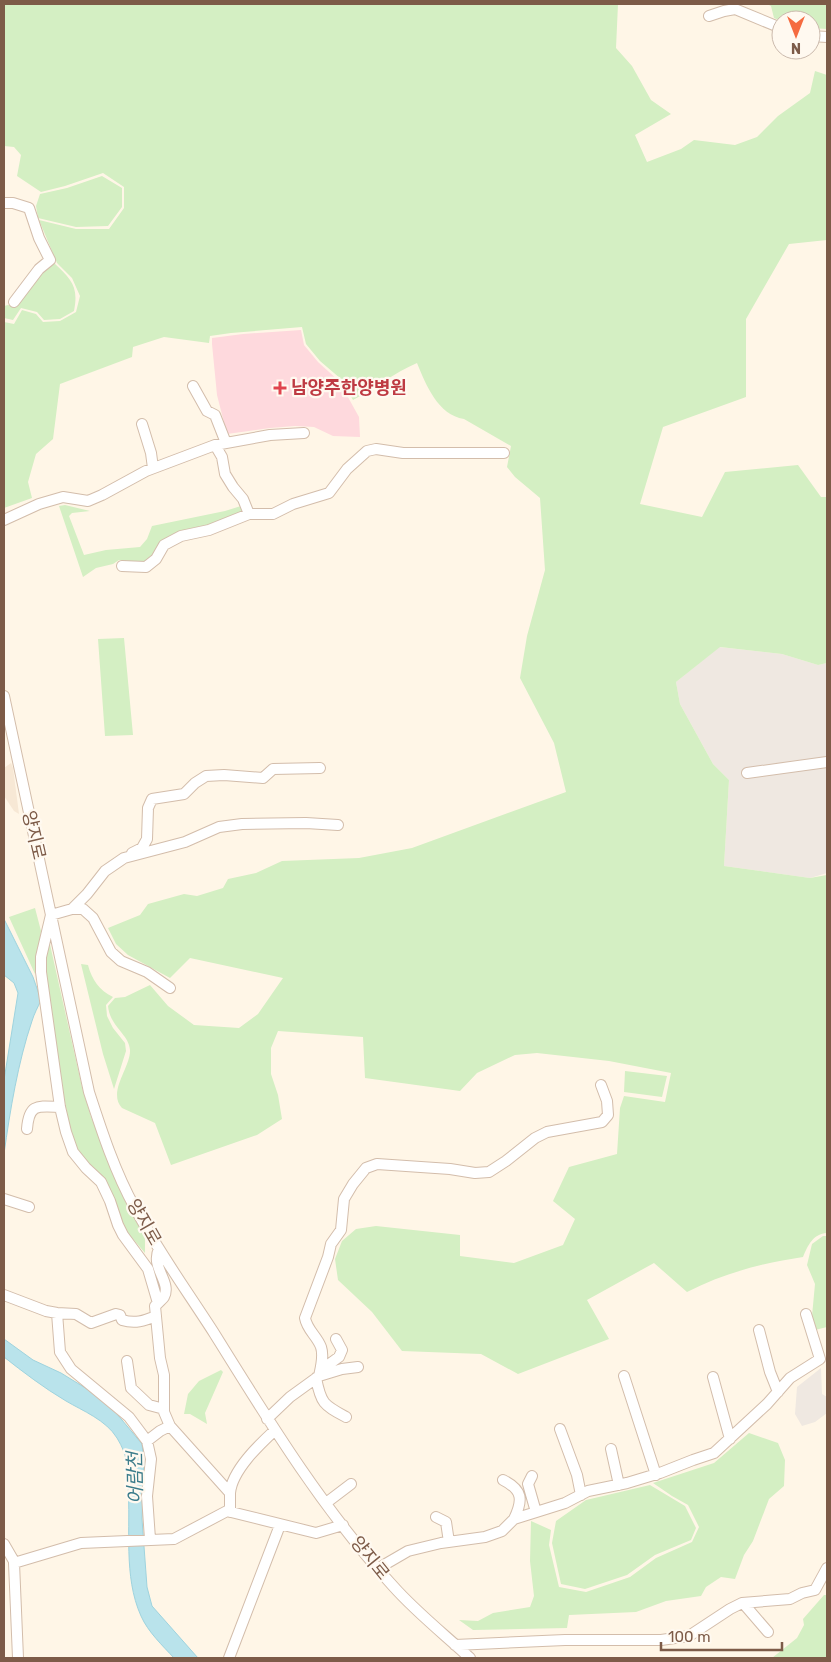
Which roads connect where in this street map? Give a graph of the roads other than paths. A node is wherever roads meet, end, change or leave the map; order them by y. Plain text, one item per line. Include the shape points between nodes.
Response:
1 (709, 16) dead end
2 (771, 24) edge
3 (4, 203) edge
4 (14, 302) dead end
5 (193, 386) dead end
6 (142, 424) dead end
7 (304, 433) dead end
8 (220, 444) junction
9 (504, 454) dead end
10 (153, 468) junction
11 (249, 514) junction
12 (4, 520) edge
13 (122, 566) dead end
14 (4, 696) edge
15 (827, 762) edge
16 (320, 768) dead end
17 (747, 773) dead end
18 (338, 825) dead end
19 (124, 858) junction
20 (72, 909) junction
21 (51, 914) junction
22 (170, 988) dead end
23 (601, 1085) dead end
24 (60, 1107) junction
25 (27, 1129) dead end
26 (4, 1199) edge
27 (29, 1207) dead end
28 (159, 1249) junction
29 (4, 1296) edge
30 (158, 1303) junction
31 (57, 1313) junction
32 (806, 1314) dead end
33 (156, 1316) junction
34 (759, 1330) dead end
35 (336, 1339) dead end
36 (127, 1361) dead end
37 (358, 1367) dead end
38 (319, 1375) junction
39 (624, 1376) dead end
40 (712, 1376) dead end
41 (778, 1392) junction
42 (164, 1409) junction
43 (346, 1418) dead end
44 (268, 1419) junction
45 (170, 1426) junction
46 (560, 1429) dead end
47 (275, 1430) junction
48 (730, 1439) junction
49 (147, 1441) junction
50 (611, 1449) dead end
51 (656, 1475) junction
52 (532, 1476) dead end
53 (503, 1480) dead end
54 (351, 1484) dead end
55 (619, 1485) junction
56 (230, 1493) junction
57 (581, 1495) junction
58 (326, 1503) junction
59 (230, 1512) junction
60 (536, 1512) junction
61 (436, 1517) dead end
62 (514, 1519) junction
63 (280, 1525) junction
64 (343, 1525) junction
65 (150, 1539) junction
66 (449, 1542) junction
67 (4, 1544) edge
68 (16, 1562) junction
69 (827, 1568) edge
70 (377, 1569) junction
71 (743, 1603) junction
72 (768, 1632) dead end
73 (455, 1645) junction
74 (18, 1658) edge
75 (229, 1658) edge
76 (470, 1658) edge

1 - 2 street via 734,9
3 - 4 street via 29,208 50,260 39,268
5 - 8 street via 207,411 215,415
6 - 10 street
7 - 8 street
8 - 10 street
8 - 11 street via 225,474 243,499
9 - 11 street via 367,451 329,492 273,514
10 - 12 street via 88,501 63,497 38,504
11 - 13 street via 172,540 146,567
14 - 21 street, 양지로
15 - 17 street
16 - 19 street via 273,769 263,778 206,776 184,794 152,799 148,808 147,839 142,848
18 - 19 street via 242,824 219,827 185,842
19 - 20 street via 105,871
20 - 21 street
20 - 22 street via 83,909 93,918 111,952 121,961 147,972
21 - 24 street via 41,957 41,972
21 - 28 street, 양지로 via 88,1092 121,1180
23 - 38 street via 608,1115 602,1122 547,1132 489,1172 377,1164 366,1168 344,1199 341,1230 331,1244 305,1318 306,1326 321,1348
24 - 25 street via 37,1107 30,1112
24 - 30 street via 73,1152 101,1182 123,1235 148,1269
26 - 27 street
28 - 30 street via 156,1261 166,1292
28 - 44 street, 양지로
29 - 31 street
30 - 33 street via 155,1306
31 - 33 street via 76,1314 91,1323 116,1314 122,1320 132,1322
31 - 49 street via 60,1352 70,1369 129,1417
32 - 41 street via 820,1359 790,1378
33 - 42 street via 164,1376
34 - 41 street
35 - 38 street via 342,1350
36 - 42 street via 131,1388 148,1405
37 - 38 street
38 - 43 street via 320,1396 327,1407
38 - 44 street
39 - 51 street
40 - 48 street
41 - 48 street
42 - 45 street
44 - 47 street, 양지로
45 - 49 street
45 - 56 street
46 - 57 street
47 - 56 street via 250,1454
47 - 58 street, 양지로
48 - 51 street via 714,1453
49 - 65 street via 151,1459 147,1496
50 - 55 street
51 - 55 street
52 - 60 street via 528,1484
53 - 62 street via 513,1485 521,1497
54 - 58 street
55 - 57 street
56 - 59 street
57 - 60 street
58 - 64 street, 양지로
59 - 63 street
59 - 65 street via 174,1539
60 - 62 street
61 - 66 street via 446,1522
62 - 66 street via 502,1531
63 - 64 street via 316,1533
63 - 75 street
64 - 70 street, 양지로
65 - 68 street via 80,1543
66 - 70 street via 408,1551
67 - 68 street
68 - 74 street
69 - 71 street via 815,1590 790,1599
70 - 73 street, 양지로
71 - 72 street
71 - 73 street via 689,1636 661,1640
73 - 76 street, 양지로

